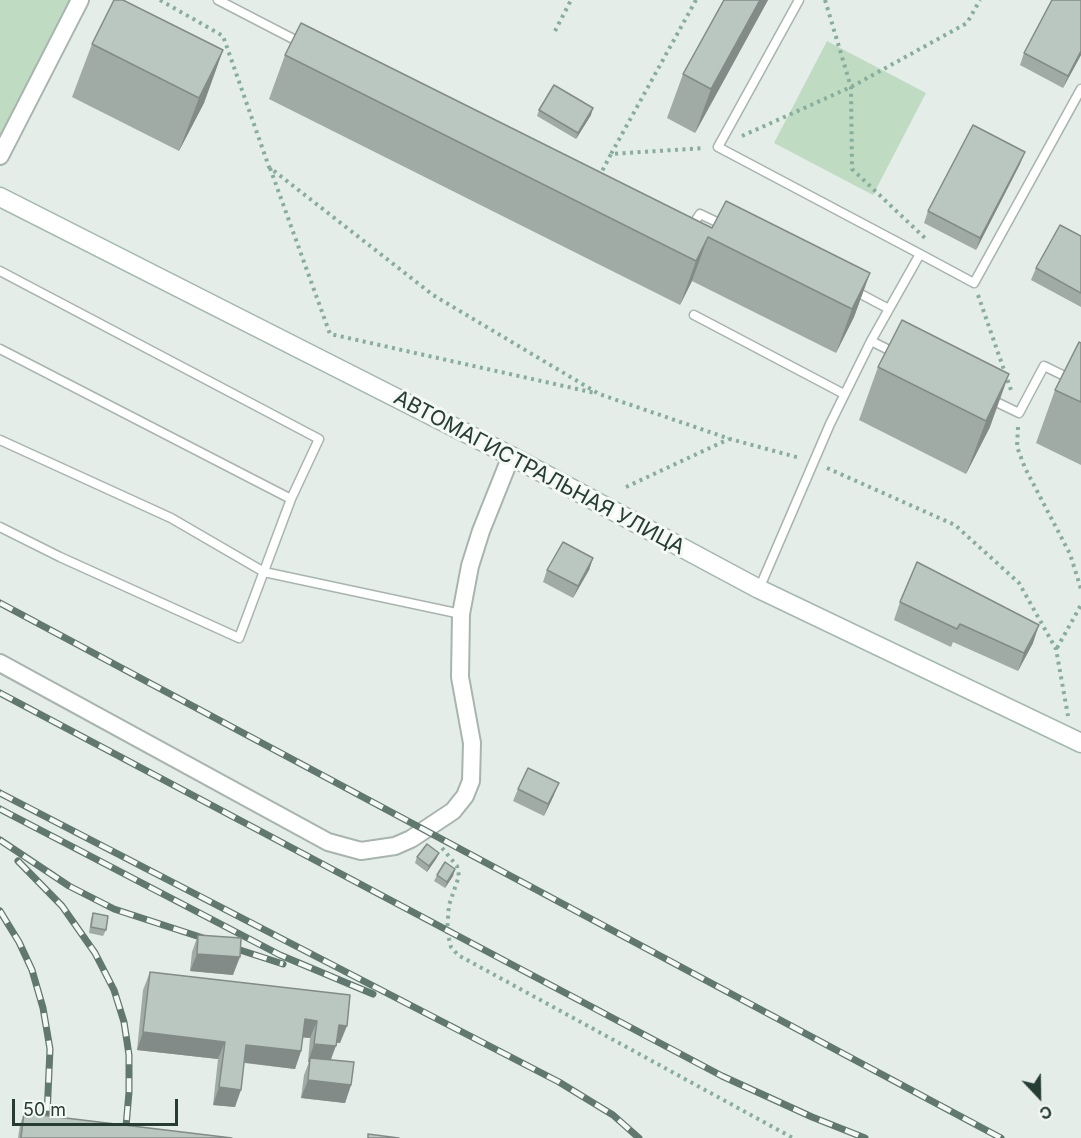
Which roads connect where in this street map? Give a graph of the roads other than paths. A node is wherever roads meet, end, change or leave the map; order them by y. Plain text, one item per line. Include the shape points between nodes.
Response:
1 (80, 0) edge
2 (218, 0) edge
3 (799, 0) edge
4 (314, 50) edge
5 (1081, 89) edge
6 (0, 156) edge
7 (0, 197) edge
8 (732, 230) edge
9 (682, 241) edge
10 (920, 254) junction
11 (0, 271) edge
12 (847, 288) edge
13 (889, 309) junction
14 (694, 315) dead end
15 (871, 340) junction
16 (0, 349) edge
17 (903, 356) edge
18 (1081, 384) edge
19 (844, 394) junction
20 (986, 397) edge
21 (0, 440) edge
22 (511, 456) junction
23 (291, 499) junction
24 (0, 527) edge
25 (264, 572) junction
26 (759, 589) junction
27 (461, 614) junction
28 (0, 663) edge
29 (1081, 743) edge

1 - 6 street
2 - 4 lane
3 - 10 lane via 718,147
5 - 10 lane via 974,283
7 - 22 main road, АВТОМАГИСТРАЛЬНАЯ УЛИЦА
8 - 9 lane via 700,214
10 - 13 lane
11 - 23 lane via 319,439
12 - 13 lane
13 - 15 lane
14 - 19 lane
15 - 17 lane
15 - 19 lane
16 - 23 lane
18 - 20 lane via 1044,366 1019,413
19 - 26 lane
21 - 25 lane via 171,518
22 - 26 main road, АВТОМАГИСТРАЛЬНАЯ УЛИЦА
22 - 27 street via 481,531
23 - 25 lane
24 - 25 lane via 239,638
25 - 27 lane
26 - 29 main road, АВТОМАГИСТРАЛЬНАЯ УЛИЦА
27 - 28 street via 460,677 472,743 471,781 465,796 440,822 411,839 377,850 361,851 328,842

